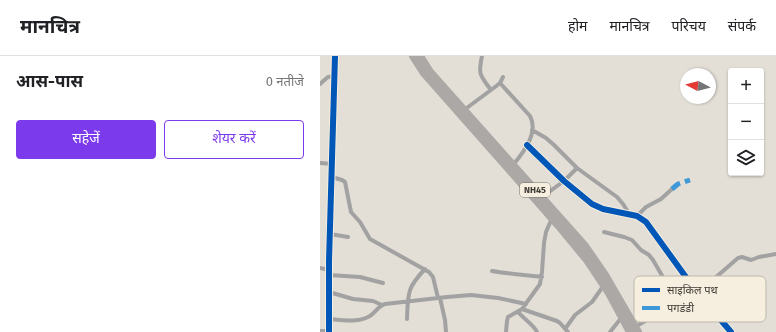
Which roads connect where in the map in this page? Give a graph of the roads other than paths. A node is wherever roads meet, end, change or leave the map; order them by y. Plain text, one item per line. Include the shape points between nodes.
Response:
1 (335, 56) edge
2 (413, 56) edge
3 (420, 56) edge
4 (482, 56) edge
5 (335, 76) junction
6 (503, 77) dead end
7 (500, 83) junction
8 (320, 84) edge
9 (491, 90) junction
10 (464, 110) junction
11 (532, 130) junction
12 (528, 145) junction
13 (320, 163) edge
14 (332, 164) junction
15 (512, 165) junction
16 (577, 168) junction
17 (332, 177) junction
18 (564, 181) junction
19 (672, 189) dead end
20 (542, 197) junction
21 (630, 215) junction
22 (637, 216) junction
23 (552, 218) junction
24 (604, 232) dead end
25 (330, 234) junction
26 (348, 237) dead end
27 (776, 254) edge
28 (320, 268) edge
29 (425, 269) junction
30 (492, 271) dead end
31 (329, 273) junction
32 (663, 276) edge
33 (685, 276) edge
34 (717, 276) edge
35 (542, 277) junction
36 (383, 283) dead end
37 (604, 285) junction
38 (329, 292) junction
39 (439, 298) junction
40 (408, 302) junction
41 (526, 304) junction
42 (382, 305) junction
43 (522, 309) junction
44 (518, 312) junction
45 (622, 316) junction
46 (329, 319) junction
47 (407, 319) dead end
48 (647, 322) edge
49 (722, 322) edge
50 (567, 330) edge
51 (634, 330) edge
52 (320, 331) edge
53 (329, 331) edge
54 (446, 332) edge
55 (506, 332) edge
56 (537, 332) edge
57 (610, 332) edge
58 (731, 332) edge

1 - 5 street
2 - 23 highway, NH45 via 434,85
3 - 10 highway, NH45 via 430,72
4 - 9 street via 480,73
5 - 8 street via 328,77
5 - 14 street
6 - 7 street
7 - 9 street
7 - 11 street via 530,116
9 - 10 street
10 - 15 highway, NH45
11 - 12 street
11 - 16 street via 554,145
12 - 15 street
12 - 18 street
13 - 14 street
14 - 17 street
15 - 20 highway, NH45
16 - 18 street
16 - 21 street via 617,197
17 - 25 street
17 - 29 street via 345,182 351,212 370,239
18 - 20 street
18 - 21 street via 598,207
19 - 22 street via 661,199 646,206
20 - 51 highway, NH45 via 592,255
21 - 22 street
22 - 33 street via 651,228
23 - 35 street via 544,243
23 - 37 highway, NH45
24 - 32 street via 632,240 654,260
25 - 26 street
25 - 31 street
27 - 34 street via 751,260 738,258
28 - 31 street
29 - 39 street via 433,277
29 - 40 street via 411,287
30 - 35 street
31 - 36 street
31 - 38 street
35 - 41 street
37 - 45 highway, NH45
37 - 50 street via 592,302 575,315
38 - 42 street
38 - 46 street
39 - 40 street
39 - 41 street via 464,295
39 - 54 street
40 - 42 street
40 - 47 street
41 - 43 street
42 - 46 street via 366,318
43 - 44 street
43 - 50 street via 557,321
44 - 55 street via 507,318
44 - 56 street
45 - 51 highway, NH45
45 - 57 street
46 - 53 street
48 - 51 street
49 - 58 street
52 - 53 street

